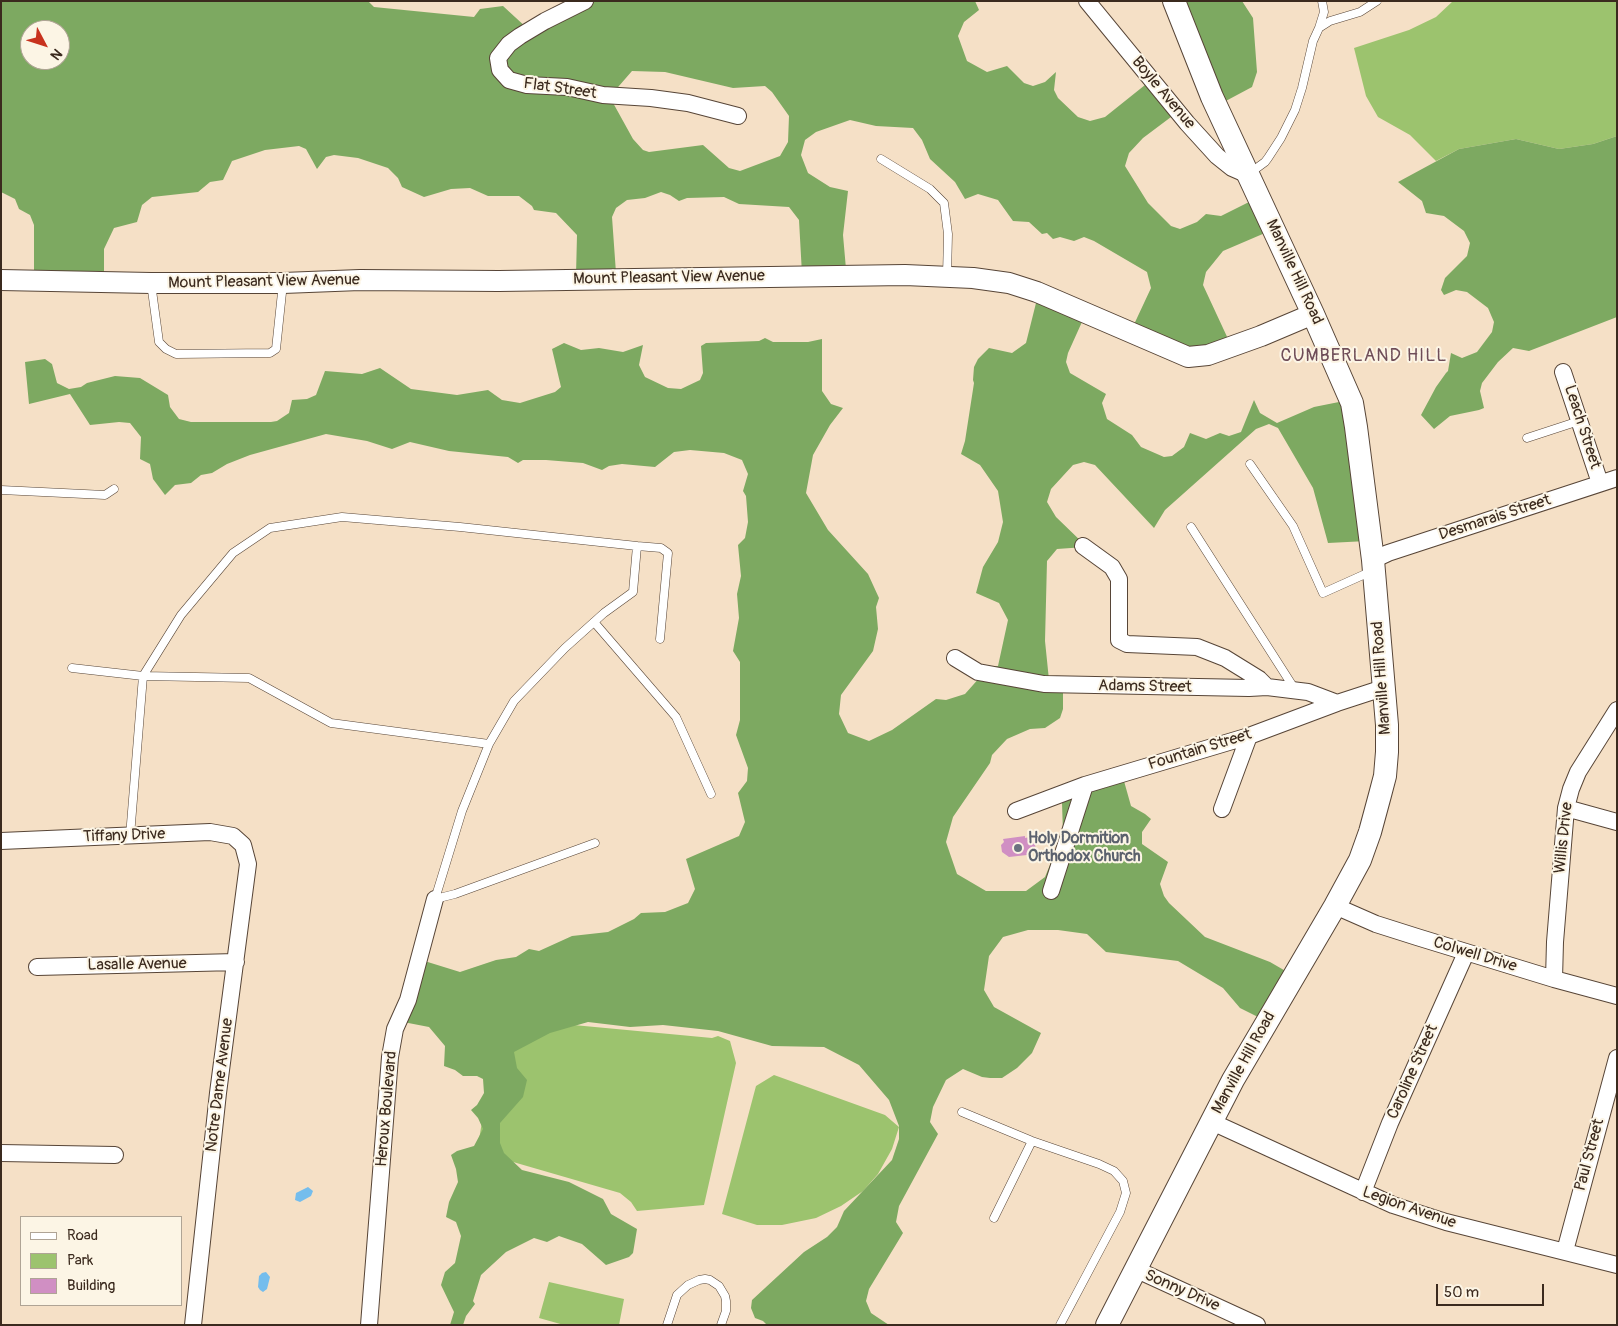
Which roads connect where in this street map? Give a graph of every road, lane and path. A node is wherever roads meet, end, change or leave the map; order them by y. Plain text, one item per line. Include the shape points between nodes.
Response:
1 (585, 1) edge
2 (1087, 1) edge
3 (1174, 1) edge
4 (1322, 1) edge
5 (1377, 1) edge
6 (1319, 28) junction
7 (738, 116) dead end
8 (880, 159) dead end
9 (1248, 175) junction
10 (946, 276) junction
11 (1, 280) edge
12 (283, 283) junction
13 (151, 284) junction
14 (1314, 314) junction
15 (1563, 372) dead end
16 (1580, 421) junction
17 (1527, 438) dead end
18 (1250, 464) dead end
19 (1617, 478) edge
20 (1600, 483) junction
21 (114, 489) dead end
22 (1, 490) edge
23 (1191, 527) dead end
24 (638, 546) junction
25 (1083, 546) dead end
26 (1374, 565) junction
27 (594, 622) junction
28 (660, 639) dead end
29 (955, 658) dead end
30 (72, 668) dead end
31 (143, 676) junction
32 (1267, 687) junction
33 (1384, 688) junction
34 (1295, 690) junction
35 (1337, 703) junction
36 (1617, 710) edge
37 (1249, 736) junction
38 (489, 744) junction
39 (1085, 785) junction
40 (711, 794) dead end
41 (1566, 808) junction
42 (1222, 809) dead end
43 (1016, 811) dead end
44 (1617, 822) edge
45 (130, 836) junction
46 (1, 840) edge
47 (595, 843) dead end
48 (243, 845) joint
49 (1051, 891) dead end
50 (434, 899) junction
51 (1335, 906) junction
52 (1466, 953) junction
53 (236, 962) junction
54 (37, 967) dead end
55 (1554, 979) junction
56 (1617, 996) edge
57 (1617, 1058) edge
58 (962, 1112) dead end
59 (1212, 1122) junction
60 (1032, 1141) junction
61 (1, 1153) edge
62 (115, 1155) dead end
63 (1363, 1192) junction
64 (994, 1218) dead end
65 (1565, 1251) junction
66 (1617, 1265) edge
67 (1135, 1269) junction
68 (193, 1325) edge
69 (369, 1325) edge
70 (667, 1325) edge
71 (721, 1325) edge
72 (1060, 1325) edge
73 (1107, 1325) edge
74 (1256, 1325) edge

1 - 7 street, Flat Street via 545,21 510,44 498,58 500,70 509,80 527,86 688,102
2 - 9 street, Boyle Avenue via 1217,156
3 - 9 main road, Manville Hill Road
4 - 6 lane via 1324,12
5 - 6 lane via 1360,12 1330,21
6 - 9 lane via 1295,110 1268,158
8 - 10 lane via 930,189 944,203 948,234
9 - 14 main road, Manville Hill Road
10 - 12 street, Mount Pleasant View Avenue
10 - 14 street, Mount Pleasant View Avenue via 1009,283 1037,292 1188,357 1208,356
11 - 13 street, Mount Pleasant View Avenue
12 - 13 street, Mount Pleasant View Avenue
12 - 13 lane via 276,349 270,353 176,354 159,342
14 - 26 main road, Manville Hill Road via 1352,403
15 - 16 street, Leach Street
16 - 17 lane
16 - 20 street, Leach Street
18 - 26 lane via 1293,526 1323,593
19 - 20 street, Desmarais Street
20 - 26 street, Desmarais Street via 1388,553
21 - 22 lane via 105,496
23 - 34 lane
24 - 27 lane via 633,592
24 - 28 lane via 660,548 668,553
24 - 31 lane via 342,517 270,528 233,553 181,615
25 - 32 street via 1112,567 1119,579 1119,640 1127,644 1197,647 1225,658
26 - 33 main road, Manville Hill Road
27 - 38 lane via 514,701
27 - 40 lane via 676,717
29 - 32 street, Adams Street via 978,672 1044,684
30 - 31 lane
31 - 38 lane via 249,678 331,723
31 - 45 lane
32 - 34 street, Adams Street
33 - 35 street, Fountain Street
33 - 51 main road, Manville Hill Road via 1387,724 1385,776 1360,860
34 - 35 street, Adams Street
35 - 37 street, Fountain Street
36 - 41 street, Willis Drive via 1578,772
37 - 39 street, Fountain Street
37 - 42 street
38 - 50 lane via 462,811
39 - 43 street, Fountain Street
39 - 49 street
41 - 44 street
41 - 55 street, Willis Drive
45 - 46 street, Tiffany Drive
45 - 48 street, Tiffany Drive via 210,832 233,836
47 - 50 lane
48 - 53 street, Notre Dame Avenue via 248,864
50 - 69 street, Heroux Boulevard via 390,1056
51 - 52 street, Colwell Drive via 1376,924
51 - 59 main road, Manville Hill Road
52 - 55 street, Colwell Drive
52 - 63 street, Caroline Street via 1390,1123
53 - 54 street, Lasalle Avenue
53 - 68 street, Notre Dame Avenue
55 - 56 street, Colwell Drive
57 - 65 street, Paul Street
58 - 60 lane
59 - 63 street, Legion Avenue
59 - 67 main road, Manville Hill Road
60 - 64 lane
60 - 72 lane via 1114,1171 1124,1181 1126,1193 1120,1212
61 - 62 street
63 - 65 street, Legion Avenue via 1446,1222
65 - 66 street, Legion Avenue
67 - 73 main road, Manville Hill Road
67 - 74 street, Sonny Drive
70 - 71 lane via 677,1295 688,1285 705,1279 719,1286 724,1296 726,1311

